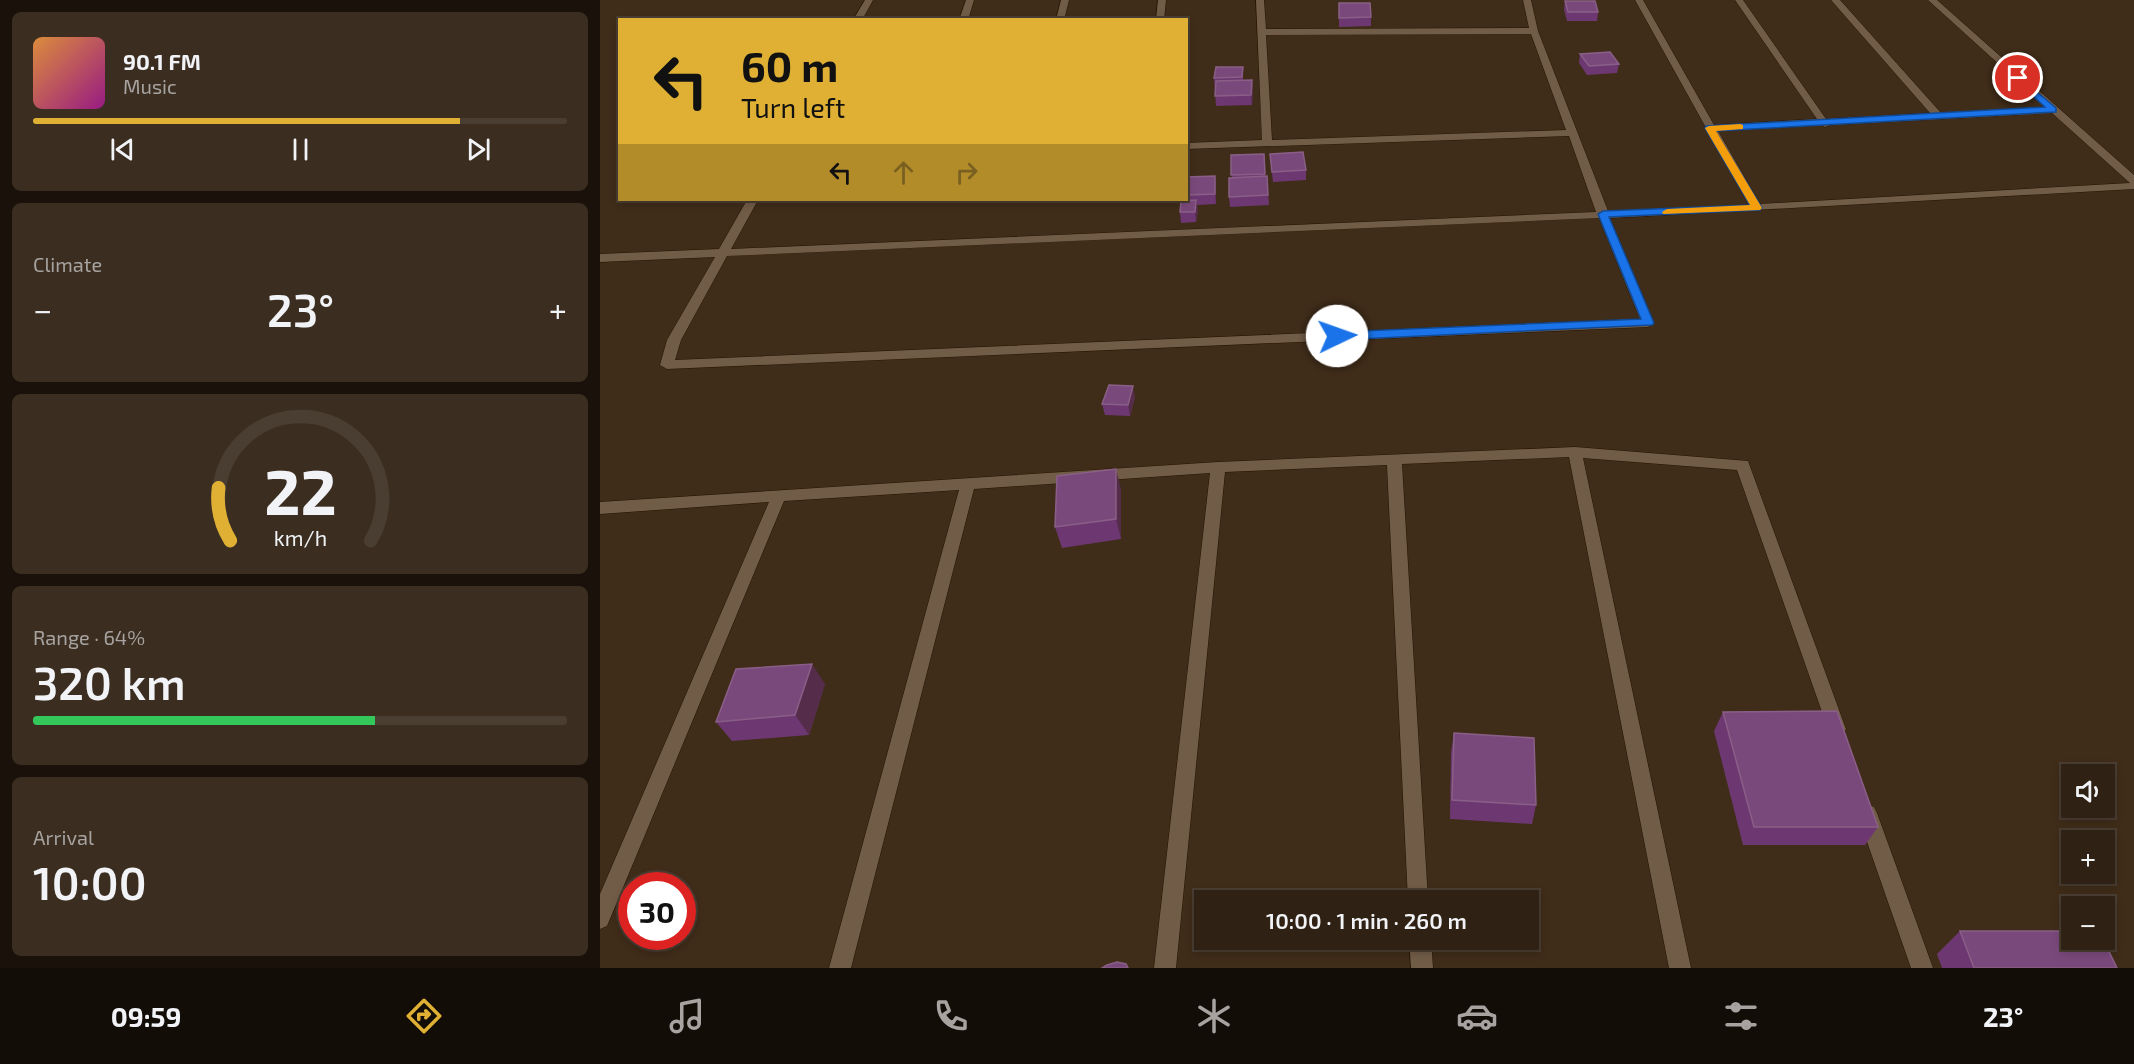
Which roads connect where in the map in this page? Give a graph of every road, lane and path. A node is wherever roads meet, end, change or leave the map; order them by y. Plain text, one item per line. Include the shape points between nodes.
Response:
1 (869, 0) edge
2 (970, 0) edge
3 (1065, 0) edge
4 (1162, 0) edge
5 (1260, 0) edge
6 (1527, 0) edge
7 (1639, 0) edge
8 (1739, 0) edge
9 (1835, 0) edge
10 (1932, 0) edge
11 (858, 18) edge
12 (964, 18) edge
13 (1060, 18) edge
14 (1160, 18) edge
15 (1534, 31) junction
16 (1263, 32) junction
17 (2053, 110) junction
18 (1939, 117) junction
19 (1825, 124) junction
20 (1709, 128) junction
21 (1573, 133) junction
22 (1267, 142) junction
23 (1188, 146) edge
24 (2134, 181) edge
25 (2134, 186) edge
26 (751, 201) edge
27 (1756, 208) junction
28 (1603, 214) junction
29 (722, 252) junction
30 (600, 258) edge
31 (1575, 452) junction
32 (1394, 461) junction
33 (1218, 467) junction
34 (968, 484) junction
35 (779, 496) junction
36 (600, 508) edge
37 (1842, 744) edge
38 (1862, 800) edge
39 (1417, 890) edge
40 (600, 919) edge
41 (1421, 950) edge
42 (840, 968) edge
43 (1165, 968) edge
44 (1422, 968) edge
45 (1680, 968) edge
46 (1922, 968) edge

1 - 11 street
2 - 12 street
3 - 13 street
4 - 14 street
5 - 16 street
6 - 15 street
7 - 20 street
8 - 19 street
9 - 18 street
10 - 17 street
15 - 16 street
15 - 21 street
16 - 22 street
17 - 18 street
17 - 24 street
18 - 19 street
19 - 20 street
20 - 27 street
21 - 22 street
21 - 28 street
22 - 23 street
25 - 27 street
26 - 29 street
27 - 28 street
28 - 29 street
28 - 29 street via 1648,323 667,365 674,340
29 - 30 street
31 - 32 street
31 - 37 street via 1743,465
31 - 45 street
32 - 33 street
32 - 39 street
33 - 34 street
33 - 43 street
34 - 35 street
34 - 42 street
35 - 36 street
35 - 40 street
38 - 46 street
41 - 44 street

